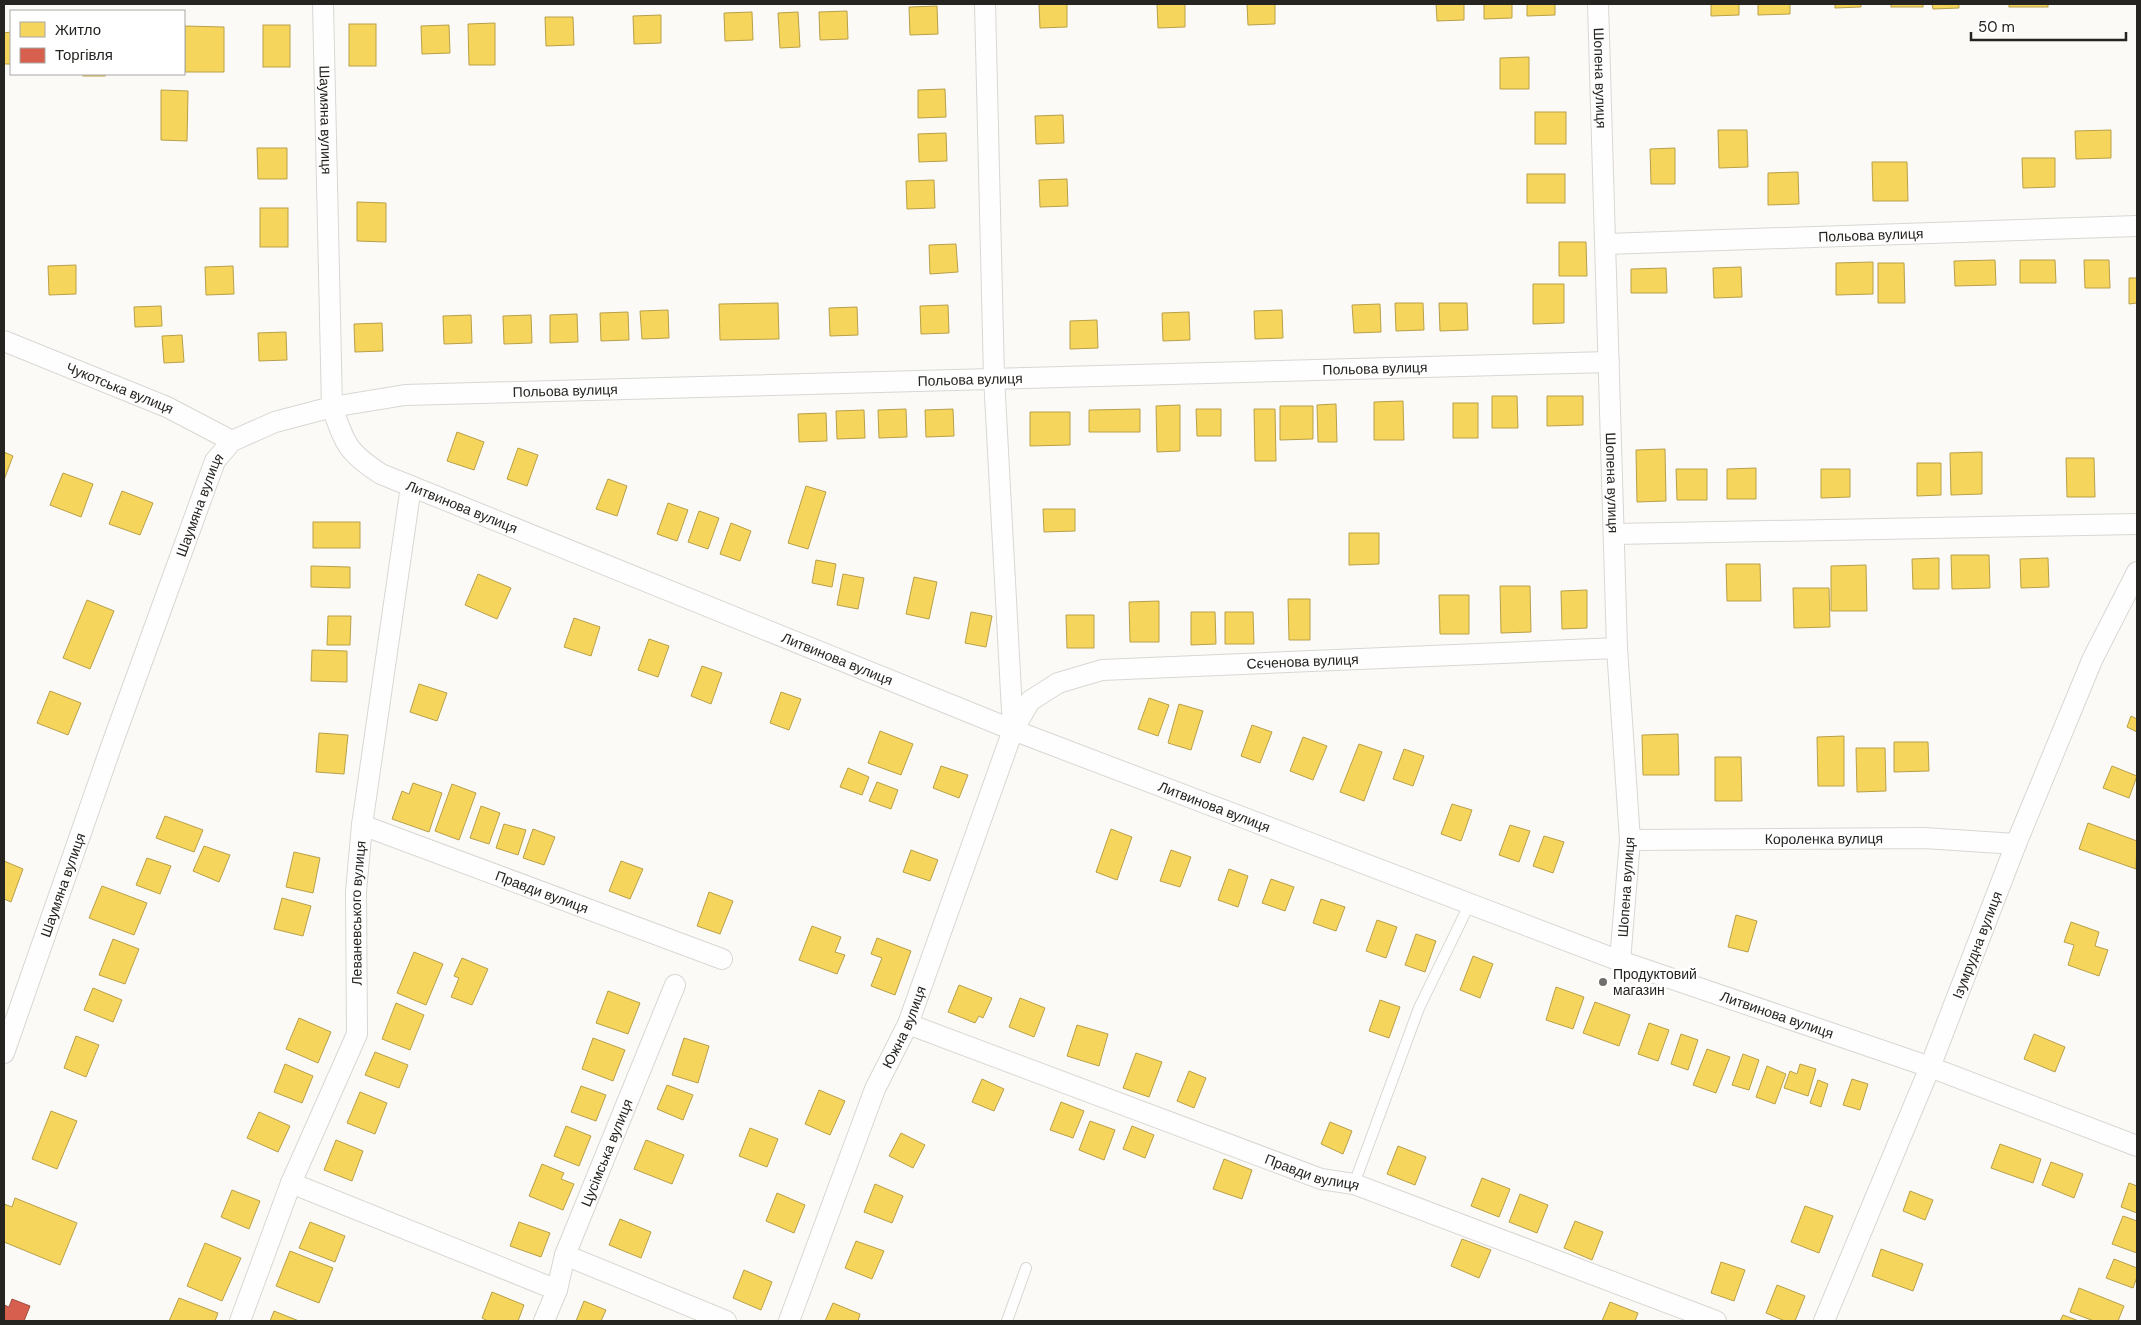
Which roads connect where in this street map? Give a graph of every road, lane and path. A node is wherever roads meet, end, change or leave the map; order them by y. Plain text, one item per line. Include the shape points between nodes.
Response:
1 (323, 4) edge
2 (985, 4) edge
3 (1598, 4) edge
4 (2137, 226) edge
5 (1606, 244) junction
6 (4, 341) edge
7 (1609, 362) junction
8 (994, 377) junction
9 (332, 407) junction
10 (232, 441) junction
11 (411, 486) junction
12 (2137, 524) edge
13 (1615, 534) junction
14 (2137, 572) edge
15 (1617, 648) junction
16 (1013, 730) junction
17 (362, 825) junction
18 (1630, 840) junction
19 (2016, 844) junction
20 (1470, 903) junction
21 (722, 959) dead end
22 (1620, 961) junction
23 (675, 985) dead end
24 (908, 1024) junction
25 (4, 1053) edge
26 (1930, 1067) junction
27 (2137, 1146) edge
28 (291, 1183) junction
29 (1354, 1184) junction
30 (565, 1255) junction
31 (1026, 1268) dead end
32 (557, 1290) junction
33 (240, 1321) edge
34 (544, 1321) edge
35 (726, 1321) edge
36 (789, 1321) edge
37 (1007, 1321) edge
38 (1716, 1321) edge
39 (1824, 1321) edge

1 - 9 street, Шаумяна вулиця
2 - 8 street
3 - 5 street, Шопена вулиця
4 - 5 street, Польова вулиця
5 - 7 street, Шопена вулиця
6 - 10 street, Чукотська вулиця via 167,407
7 - 8 street, Польова вулиця
7 - 13 street, Шопена вулиця
8 - 9 street, Польова вулиця via 405,394
8 - 16 street
9 - 10 street, Шаумяна вулиця via 275,422
9 - 11 street, Литвинова вулиця via 344,440 357,458 381,474
10 - 25 street, Шаумяна вулиця via 215,461
11 - 16 street, Литвинова вулиця
11 - 17 street, Леваневського вулиця
12 - 13 street
13 - 15 street, Шопена вулиця
14 - 19 street, Ізумрудна вулиця via 2093,658
15 - 16 street, Сєченова вулиця via 1102,670 1058,683 1030,701
15 - 18 street, Шопена вулиця
16 - 20 street, Литвинова вулиця
16 - 24 street, Южна вулиця
17 - 21 street, Правди вулиця
17 - 28 street, Леваневського вулиця via 356,892 357,1034
18 - 19 street, Короленка вулиця via 1924,838
18 - 22 street, Шопена вулиця
19 - 26 street, Ізумрудна вулиця
20 - 22 street, Литвинова вулиця
20 - 29 lane via 1419,1008
22 - 26 street, Литвинова вулиця
23 - 30 street, Цусімська вулиця
24 - 29 street, Правди вулиця via 1321,1179
24 - 36 street, Южна вулиця via 875,1089
26 - 27 street, Литвинова вулиця
26 - 39 street, Ізумрудна вулиця
28 - 32 street
28 - 33 street, Леваневського вулиця
29 - 38 street, Правди вулиця
30 - 32 street, Цусімська вулиця
30 - 35 street
31 - 37 lane
32 - 34 street, Цусімська вулиця

